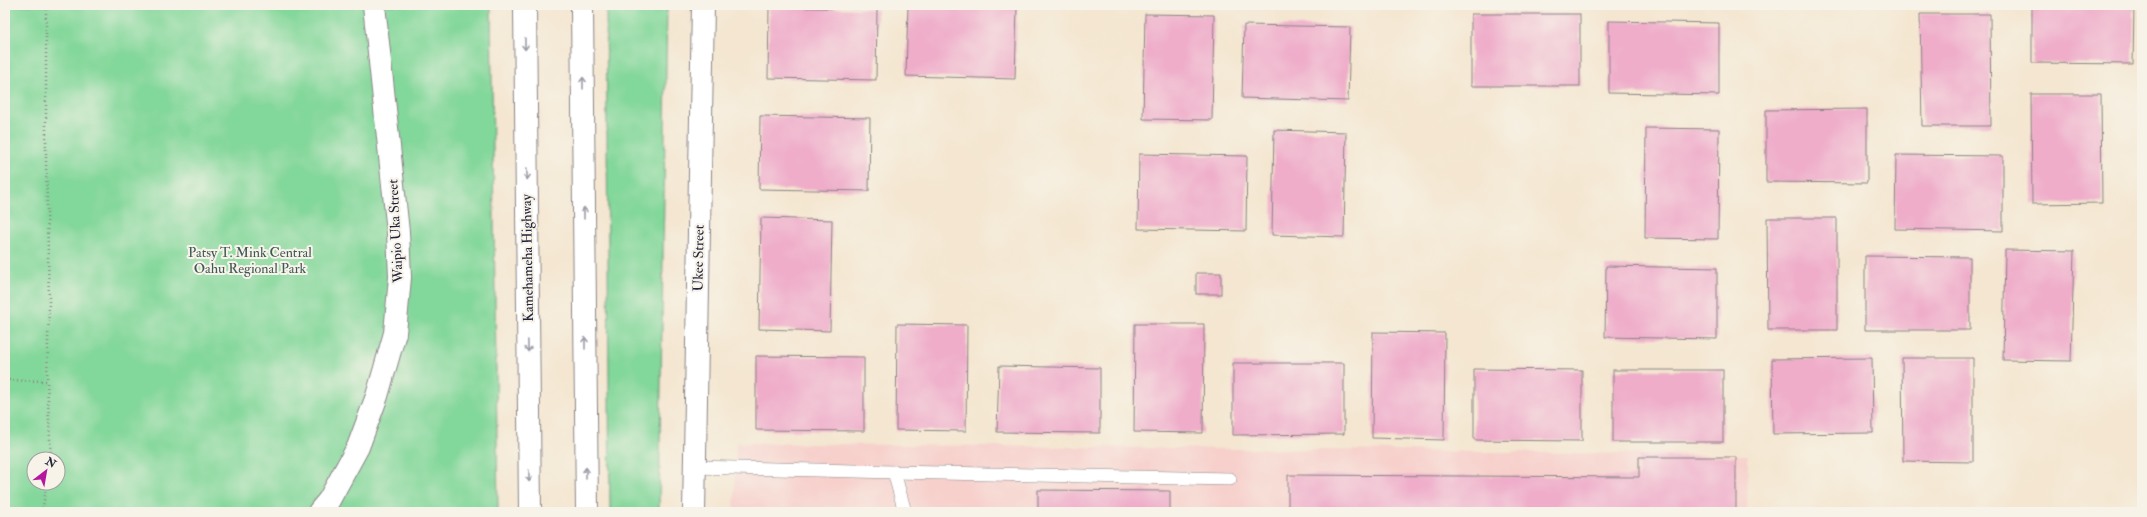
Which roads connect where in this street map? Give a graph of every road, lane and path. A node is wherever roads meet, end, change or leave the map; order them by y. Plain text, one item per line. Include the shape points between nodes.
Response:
1 (46, 5) edge
2 (374, 5) edge
3 (525, 5) edge
4 (582, 5) edge
5 (703, 5) edge
6 (5, 380) edge
7 (47, 381) junction
8 (50, 451) edge
9 (694, 467) junction
10 (894, 472) junction
11 (1230, 479) dead end
12 (46, 491) edge
13 (42, 512) edge
14 (319, 512) edge
15 (530, 512) edge
16 (587, 512) edge
17 (694, 512) edge
18 (905, 512) edge

1 - 7 path via 49,303
2 - 14 street, Waipio Uka Street via 398,232 400,277 395,333 377,396 358,447 329,500
3 -> 15 street, Kamehameha Highway
16 -> 4 street
5 - 9 street, Ukee Street
6 - 7 path
7 - 8 path
9 - 10 lane
9 - 17 street, Ukee Street
10 - 11 lane
10 - 18 lane
12 - 13 path

